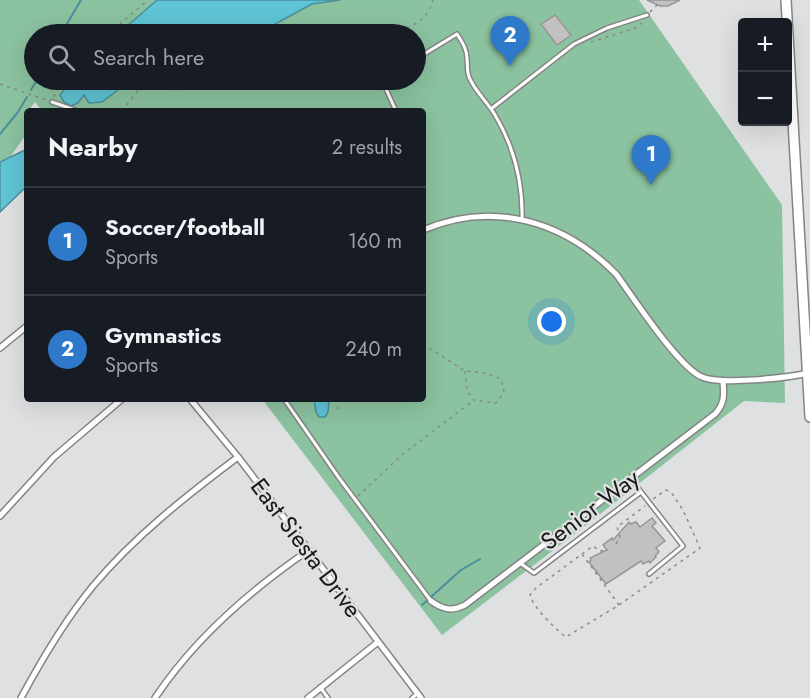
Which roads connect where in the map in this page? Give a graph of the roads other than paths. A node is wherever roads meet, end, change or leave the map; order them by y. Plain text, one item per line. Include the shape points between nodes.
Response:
1 (786, 0) edge
2 (648, 15) road end
3 (426, 53) edge
4 (387, 90) edge
5 (52, 102) road end
6 (69, 108) edge
7 (395, 108) edge
8 (491, 109) junction
9 (522, 220) junction
10 (426, 229) edge
11 (24, 328) edge
12 (0, 348) edge
13 (809, 374) edge
14 (723, 381) junction
15 (118, 402) edge
16 (192, 402) edge
17 (286, 402) edge
18 (810, 417) edge
19 (238, 457) junction
20 (631, 478) junction
21 (641, 492) junction
22 (0, 516) edge
23 (309, 550) junction
24 (520, 563) junction
25 (649, 574) dead end
26 (428, 598) joint
27 (378, 642) junction
28 (320, 687) junction
29 (417, 697) edge
30 (21, 698) edge
31 (155, 698) edge
32 (308, 698) edge
33 (328, 698) edge

1 - 13 highway
2 - 8 lane via 574,44
3 - 8 lane via 457,34 464,46 470,80
4 - 7 lane
5 - 6 lane
8 - 9 lane via 518,168
9 - 10 street via 475,217
9 - 14 street via 561,232 586,247 616,274 688,369 701,377
11 - 12 street
13 - 14 street
13 - 18 highway
14 - 20 street, Senior Way via 724,398 718,412
15 - 22 street via 54,457
16 - 19 street, East Siesta Drive
17 - 26 lane
19 - 23 street, East Siesta Drive
19 - 30 street via 161,517 92,587
20 - 21 lane
20 - 24 street, Senior Way
21 - 24 lane via 534,573
21 - 25 lane via 683,546
23 - 27 street, East Siesta Drive
23 - 31 street via 227,613
24 - 26 street, Senior Way via 458,609 448,610
27 - 28 street
27 - 29 street, East Siesta Drive
28 - 32 street
28 - 33 lane

